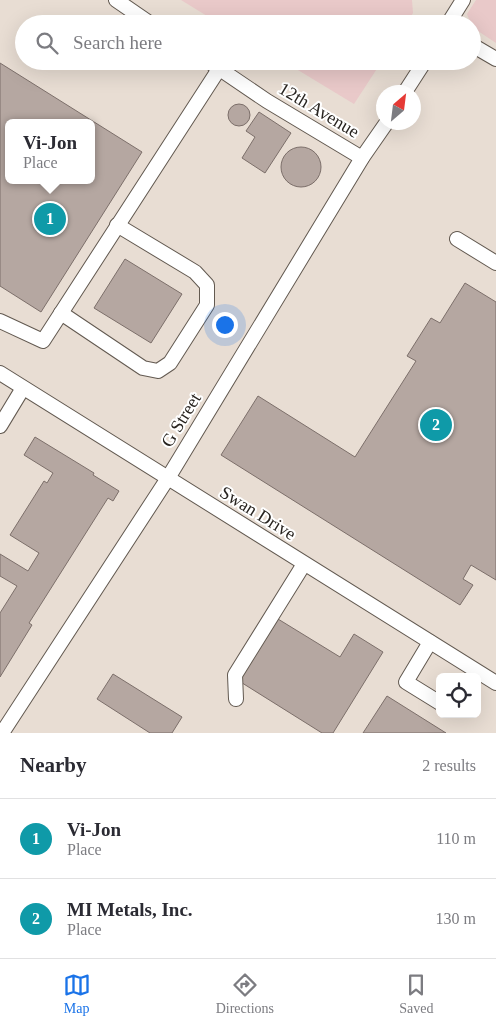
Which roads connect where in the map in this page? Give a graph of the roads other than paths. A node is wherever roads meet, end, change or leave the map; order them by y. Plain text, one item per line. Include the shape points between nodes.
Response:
1 (116, 0) edge
2 (463, 0) edge
3 (138, 15) edge
4 (454, 15) edge
5 (481, 50) edge
6 (496, 59) edge
7 (210, 70) edge
8 (220, 70) edge
9 (419, 70) edge
10 (410, 85) edge
11 (381, 130) edge
12 (362, 158) junction
13 (117, 226) junction
14 (457, 239) dead end
15 (496, 263) edge
16 (61, 313) junction
17 (0, 321) edge
18 (0, 373) edge
19 (24, 388) junction
20 (0, 426) edge
21 (168, 478) junction
22 (304, 564) junction
23 (430, 642) junction
24 (475, 673) edge
25 (481, 676) edge
26 (496, 683) edge
27 (236, 699) dead end
28 (436, 701) edge
29 (2, 733) edge

1 - 3 street
2 - 4 street
5 - 6 street
7 - 13 street
8 - 12 street, 12th Avenue
9 - 10 street
11 - 12 street, G Street
12 - 21 street, G Street
13 - 16 street
13 - 16 street via 195,272 207,285 207,305 170,363 158,371 143,368
14 - 15 street
16 - 17 street via 43,340
18 - 19 street, Swan Drive
19 - 20 street
19 - 21 street, Swan Drive
21 - 22 street, Swan Drive
21 - 29 street, G Street
22 - 23 street, Swan Drive
22 - 27 street via 235,675
23 - 24 street, Swan Drive
23 - 28 street via 406,682
25 - 26 street, Swan Drive

